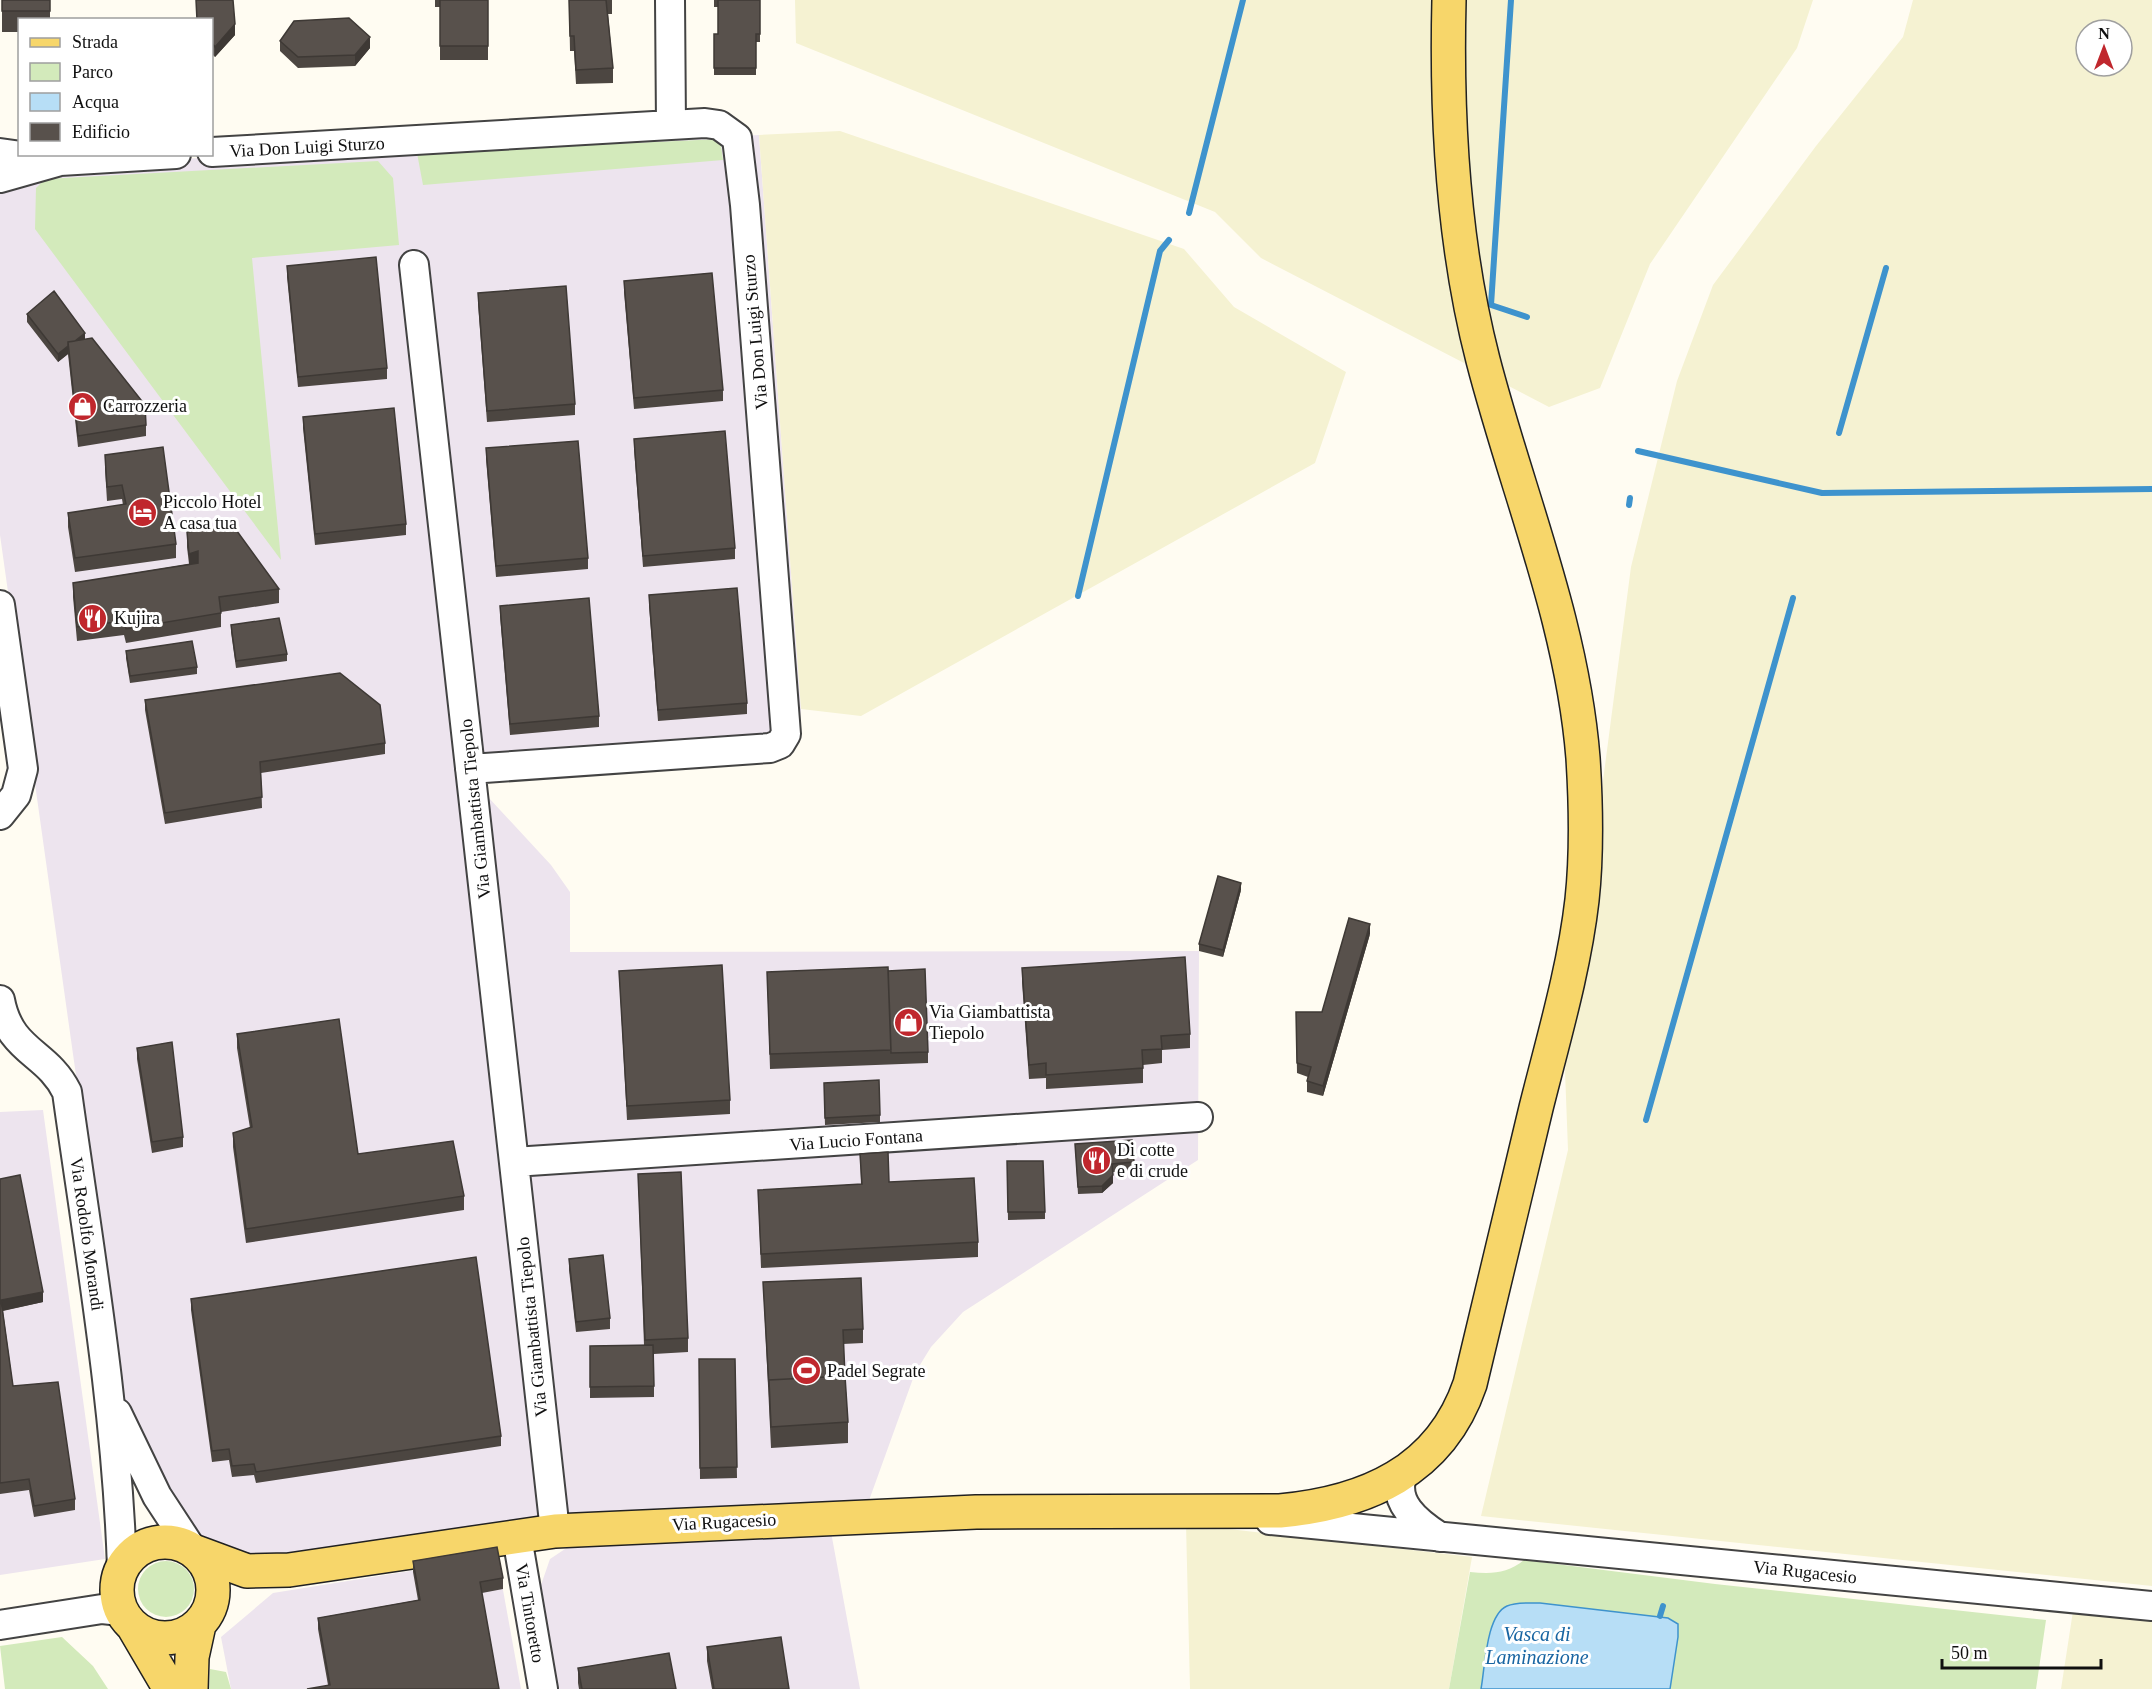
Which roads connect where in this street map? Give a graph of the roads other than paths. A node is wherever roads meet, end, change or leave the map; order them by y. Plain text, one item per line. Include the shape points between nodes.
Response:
1 (670, 0) edge
2 (1449, 0) edge
3 (671, 125) junction
4 (213, 152) edge
5 (0, 153) edge
6 (18, 155) edge
7 (22, 156) edge
8 (143, 156) edge
9 (60, 161) junction
10 (0, 178) edge
11 (414, 265) dead end
12 (0, 605) edge
13 (470, 769) junction
14 (0, 815) edge
15 (0, 1000) edge
16 (1198, 1117) dead end
17 (514, 1162) junction
18 (106, 1377) junction
19 (1402, 1482) junction
20 (1163, 1511) junction
21 (555, 1531) junction
22 (518, 1537) junction
23 (1449, 1538) junction
24 (193, 1551) junction
25 (289, 1570) junction
26 (123, 1597) junction
27 (2152, 1606) edge
28 (0, 1607) edge
29 (203, 1619) junction
30 (0, 1625) edge
31 (170, 1689) edge
32 (191, 1689) edge
33 (543, 1689) edge

1 - 3 street
2 - 19 main road, Via Rugacesio via 1448,85 1455,177 1482,358 1558,615 1577,709 1584,793 1581,901 1565,990 1470,1384 1443,1435
3 - 4 street, Via Don Luigi Sturzo
3 - 13 street, Via Don Luigi Sturzo via 719,125 731,132 740,146 787,728 784,740 770,748
5 - 6 street
7 - 9 street
8 - 9 street
9 - 10 street
11 - 13 street, Via Giambattista Tiepolo
12 - 14 street via 22,768 16,795
13 - 17 street, Via Giambattista Tiepolo
15 - 18 street, Via Rodolfo Morandi via 19,1043 51,1068 67,1092
16 - 17 street, Via Lucio Fontana
17 - 21 street, Via Giambattista Tiepolo
18 - 24 street, Via Rodolfo Morandi via 133,1447 173,1523
18 - 26 street, Via Rodolfo Morandi via 118,1491
19 - 20 main road, Via Rugacesio via 1322,1507 1248,1513
19 - 23 street via 1408,1512
20 - 21 main road, Via Rugacesio via 976,1512
20 - 23 street, Via Rugacesio
21 - 22 main road, Via Rugacesio
22 - 25 main road, Via Rugacesio
22 - 33 street, Via Tintoretto
23 - 27 street, Via Rugacesio
24 - 25 main road, Via Rugacesio via 247,1571
24 - 26 main road via 161,1542 145,1546 132,1556
24 - 29 main road via 203,1560 212,1579 213,1600
25 - 29 main road, Via Rugacesio via 235,1594
26 - 28 street via 98,1593
26 - 29 main road via 145,1634 173,1638 187,1634
26 - 30 street via 102,1609
26 - 31 main road, Via Rodolfo Morandi
29 - 32 main road via 192,1657

